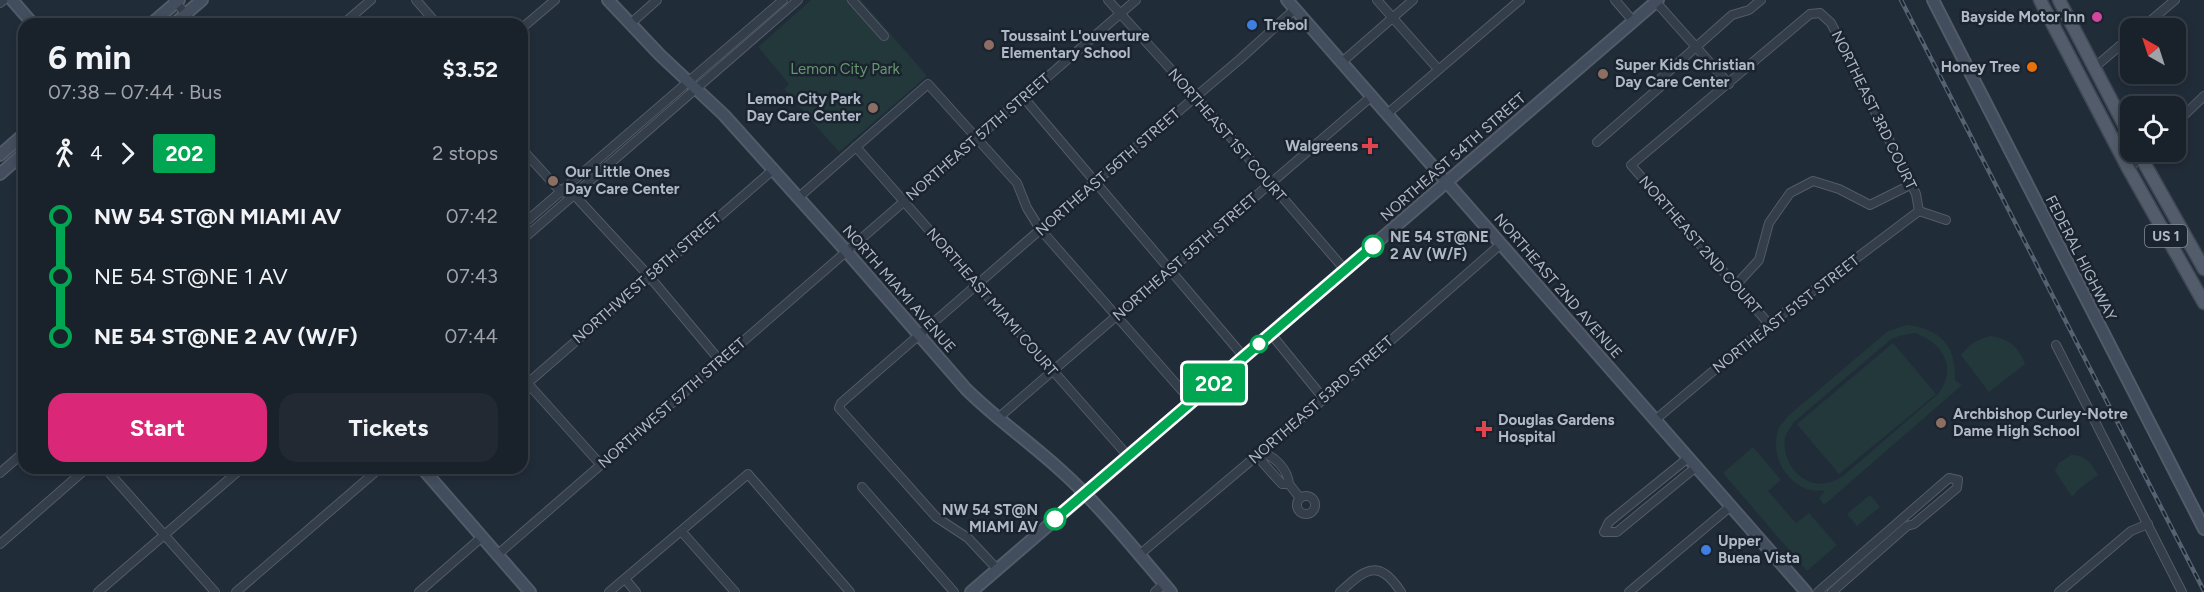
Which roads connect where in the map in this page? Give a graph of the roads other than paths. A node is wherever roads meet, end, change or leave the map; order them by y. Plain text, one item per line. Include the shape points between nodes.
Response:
1 (3, 0) edge
2 (12, 0) edge
3 (201, 0) edge
4 (371, 0) edge
5 (555, 0) edge
6 (608, 0) edge
7 (657, 0) edge
8 (783, 0) edge
9 (798, 0) edge
10 (852, 0) edge
11 (1108, 0) edge
12 (1136, 0) edge
13 (1377, 0) edge
14 (1413, 0) edge
15 (1520, 0) edge
16 (1615, 0) edge
17 (1761, 0) edge
18 (1933, 0) edge
19 (2040, 0) edge
20 (2059, 0) edge
21 (2175, 0) edge
22 (176, 1) edge
23 (1657, 1) edge
24 (421, 2) edge
25 (0, 3) edge
26 (1291, 3) edge
27 (185, 14) junction
28 (1119, 14) junction
29 (28, 18) edge
30 (158, 18) edge
31 (181, 18) edge
32 (189, 18) edge
33 (350, 18) edge
34 (433, 18) edge
35 (1393, 18) junction
36 (2154, 18) edge
37 (1633, 21) junction
38 (528, 23) edge
39 (630, 24) junction
40 (884, 36) dead end
41 (2120, 46) edge
42 (1696, 48) junction
43 (1342, 62) junction
44 (2095, 67) junction
45 (1438, 69) junction
46 (1729, 84) junction
47 (692, 85) junction
48 (1372, 96) junction
49 (2204, 96) edge
50 (1196, 97) junction
51 (1024, 98) junction
52 (2204, 103) edge
53 (1387, 114) junction
54 (2186, 115) edge
55 (2120, 116) edge
56 (2186, 117) edge
57 (18, 139) edge
58 (976, 139) junction
59 (1598, 141) dead end
60 (856, 147) junction
61 (0, 154) edge
62 (528, 156) edge
63 (18, 158) edge
64 (2134, 162) edge
65 (2147, 162) edge
66 (2128, 168) junction
67 (774, 169) junction
68 (0, 174) edge
69 (1095, 182) junction
70 (1447, 182) junction
71 (1269, 184) junction
72 (1910, 185) junction
73 (561, 192) junction
74 (574, 195) junction
75 (799, 197) junction
76 (903, 202) junction
77 (1919, 211) junction
78 (528, 220) edge
79 (1946, 220) dead end
80 (1040, 229) junction
81 (528, 235) edge
82 (1501, 244) junction
83 (847, 252) junction
84 (1171, 269) junction
85 (2204, 269) edge
86 (1345, 270) junction
87 (649, 276) junction
88 (977, 285) junction
89 (1735, 286) junction
90 (2204, 303) edge
91 (1116, 317) junction
92 (1769, 324) junction
93 (919, 334) junction
94 (1271, 334) junction
95 (2056, 345) dead end
96 (1244, 357) junction
97 (722, 362) junction
98 (1052, 371) junction
99 (528, 380) edge
100 (528, 387) edge
101 (1324, 399) junction
102 (1192, 402) junction
103 (998, 418) junction
104 (1655, 420) junction
105 (1261, 452) junction
106 (1128, 456) junction
107 (18, 457) edge
108 (1692, 462) junction
109 (601, 465) junction
110 (0, 473) edge
111 (80, 474) edge
112 (110, 474) edge
113 (235, 474) edge
114 (373, 474) edge
115 (428, 474) edge
116 (862, 487) dead end
117 (1084, 494) junction
118 (1300, 498) dead end
119 (1731, 506) junction
120 (1623, 511) junction
121 (1631, 521) junction
122 (2148, 524) junction
123 (2204, 529) edge
124 (682, 531) junction
125 (165, 535) junction
126 (482, 537) junction
127 (0, 544) edge
128 (497, 555) junction
129 (1139, 555) junction
130 (997, 569) junction
131 (625, 579) junction
132 (1168, 588) edge
133 (1805, 591) edge
134 (98, 592) edge
135 (215, 592) edge
136 (236, 592) edge
137 (419, 592) edge
138 (530, 592) edge
139 (609, 592) edge
140 (636, 592) edge
141 (735, 592) edge
142 (850, 592) edge
143 (954, 592) edge
144 (971, 592) edge
145 (1155, 592) edge
146 (1340, 592) edge
147 (1401, 592) edge
148 (1629, 592) edge
149 (1818, 592) edge
150 (1832, 592) edge
151 (2059, 592) edge
152 (2182, 592) edge

1 - 25 street
2 - 29 main road
3 - 27 main road
4 - 33 street
5 - 38 street
6 - 39 main road, NORTH MIAMI AVENUE
7 - 39 street
8 - 47 street
9 - 47 street
10 - 40 street
11 - 28 street, NORTHEAST 1ST COURT
12 - 28 street, NORTHEAST 57TH STREET
13 - 35 street
14 - 35 street
15 - 45 street
16 - 37 street
17 - 42 street via 1749,10 1732,15
18 - 123 main road, FEDERAL HIGHWAY
19 - 66 main road, US 1
20 - 44 main road
21 - 36 street
22 - 27 street
22 - 30 main road
23 - 37 main road, NORTHEAST 54TH STREET
23 - 42 street
24 - 34 street
26 - 43 main road, NORTHEAST 2ND AVENUE
26 - 50 street, NORTHEAST 56TH STREET
27 - 31 main road
27 - 32 street
28 - 50 street, NORTHEAST 1ST COURT
28 - 51 street, NORTHEAST 57TH STREET
35 - 43 street
35 - 45 street
37 - 70 main road, NORTHEAST 54TH STREET
39 - 47 main road, NORTH MIAMI AVENUE
41 - 44 street
42 - 46 street
42 - 59 street via 1660,79 1660,87
43 - 48 main road, NORTHEAST 2ND AVENUE
44 - 55 main road
45 - 53 street
46 - 72 street, NORTHEAST 3RD COURT via 1810,14 1820,13 1831,23
46 - 89 street, NORTHEAST 2ND COURT via 1631,165
47 - 67 main road, NORTH MIAMI AVENUE
47 - 73 street
47 - 74 street
48 - 53 main road, NORTHEAST 2ND AVENUE
48 - 71 street, NORTHEAST 55TH STREET
49 - 54 street
50 - 69 street, NORTHEAST 56TH STREET
50 - 71 street, NORTHEAST 1ST COURT
51 - 58 street, NORTHEAST 57TH STREET
51 - 69 street
52 - 56 street
53 - 70 main road, NORTHEAST 2ND AVENUE
57 - 61 main road
58 - 60 street via 928,84
58 - 76 street, NORTHEAST 57TH STREET
58 - 80 street via 1017,183
60 - 75 street
60 - 76 street, NORTHEAST MIAMI COURT
62 - 73 street
63 - 68 main road
64 - 66 street
65 - 85 main road, US 1
66 - 90 main road, US 1
67 - 75 main road, NORTH MIAMI AVENUE
67 - 87 street, NORTHWEST 58TH STREET
69 - 80 street, NORTHEAST 56TH STREET
69 - 84 street
70 - 82 main road, NORTHEAST 2ND AVENUE
70 - 86 main road, NORTHEAST 54TH STREET
71 - 84 street, NORTHEAST 55TH STREET
71 - 86 street, NORTHEAST 1ST COURT
72 - 77 street, NORTHEAST 3RD COURT
72 - 89 street via 1870,205 1813,181 1790,193 1769,223 1759,260
73 - 74 street
73 - 78 street
74 - 81 street
74 - 87 street
75 - 83 main road, NORTH MIAMI AVENUE
76 - 83 street, NORTHEAST 57TH STREET
76 - 88 street, NORTHEAST MIAMI COURT
77 - 79 street
77 - 92 street, NORTHEAST 51ST STREET
80 - 88 street, NORTHEAST 56TH STREET
80 - 91 street
82 - 101 street, NORTHEAST 53RD STREET
82 - 104 main road, NORTHEAST 2ND AVENUE
83 - 93 main road, NORTH MIAMI AVENUE
83 - 97 street, NORTHWEST 57TH STREET
84 - 91 street, NORTHEAST 55TH STREET
84 - 96 street
86 - 94 main road, NORTHEAST 54TH STREET
87 - 97 street
87 - 99 street, NORTHWEST 58TH STREET
88 - 93 street, NORTHEAST 56TH STREET
88 - 98 street, NORTHEAST MIAMI COURT
89 - 92 street, NORTHEAST 2ND COURT
91 - 98 street, NORTHEAST 55TH STREET
91 - 102 street
92 - 104 street, NORTHEAST 51ST STREET
93 - 103 main road, NORTH MIAMI AVENUE via 966,389
93 - 130 street, NORTHEAST 56TH STREET via 839,408 936,517 968,538
94 - 96 main road, NORTHEAST 54TH STREET
94 - 101 street
95 - 122 street
96 - 102 main road, NORTHEAST 54TH STREET
97 - 109 street, NORTHWEST 57TH STREET
98 - 103 street, NORTHEAST 55TH STREET
98 - 106 street, NORTHEAST MIAMI COURT
100 - 109 street
101 - 105 street, NORTHEAST 53RD STREET
102 - 106 main road, NORTHEAST 54TH STREET
103 - 117 main road, NORTH MIAMI AVENUE
104 - 108 main road, NORTHEAST 2ND AVENUE
105 - 118 street via 1263,463
105 - 129 street, NORTHEAST 53RD STREET
106 - 117 main road, NORTHEAST 54TH STREET
107 - 110 street
108 - 119 main road, NORTHEAST 2ND AVENUE
108 - 120 street
108 - 121 street
109 - 128 street, NORTHWEST 57TH STREET
111 - 127 street
112 - 125 street
113 - 125 street
114 - 136 street
115 - 126 main road
116 - 143 street
117 - 129 main road, NORTH MIAMI AVENUE
117 - 130 main road, NORTHEAST 54TH STREET
119 - 133 main road, NORTHEAST 2ND AVENUE
119 - 148 street
120 - 121 street
120 - 121 street via 1609,522 1604,532 1617,532
122 - 151 street via 2131,531
122 - 152 street
124 - 131 street
124 - 141 street
124 - 142 street via 748,474
125 - 134 street
125 - 135 street
126 - 128 main road
126 - 137 street
128 - 138 main road
129 - 132 main road, NORTH MIAMI AVENUE
130 - 144 main road, NORTHEAST 54TH STREET
131 - 139 street
131 - 140 street
132 - 145 street
146 - 147 street via 1362,573 1374,570 1385,573
149 - 150 street via 1949,478 1958,480 1957,488

